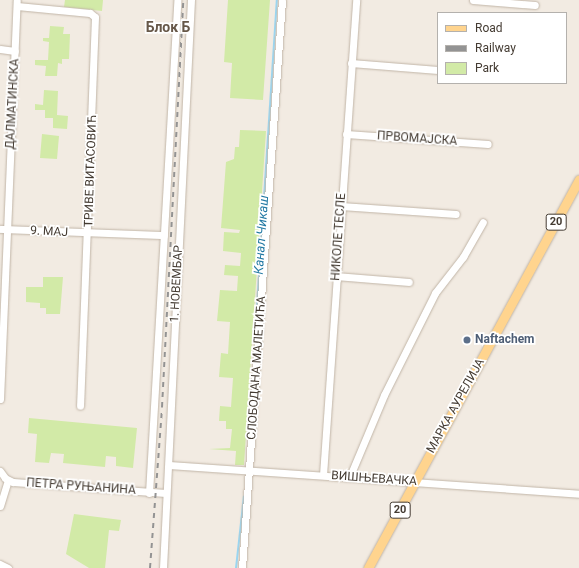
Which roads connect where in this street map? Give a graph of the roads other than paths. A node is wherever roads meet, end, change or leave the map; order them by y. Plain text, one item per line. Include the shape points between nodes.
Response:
1 (176, 0) edge
2 (191, 0) edge
3 (282, 0) edge
4 (356, 0) edge
5 (473, 0) edge
6 (17, 3) edge
7 (535, 5) dead end
8 (0, 49) edge
9 (15, 51) junction
10 (351, 63) junction
11 (437, 70) edge
12 (346, 134) junction
13 (488, 144) dead end
14 (579, 180) edge
15 (341, 206) junction
16 (456, 214) dead end
17 (483, 222) dead end
18 (4, 229) edge
19 (89, 234) junction
20 (164, 236) junction
21 (336, 276) junction
22 (409, 282) dead end
23 (0, 399) edge
24 (80, 406) dead end
25 (168, 465) junction
26 (0, 471) edge
27 (250, 472) junction
28 (323, 475) junction
29 (350, 476) junction
30 (8, 480) junction
31 (415, 482) junction
32 (149, 493) junction
33 (166, 493) junction
34 (579, 494) edge
35 (0, 506) edge
36 (0, 564) edge
37 (8, 568) edge
38 (163, 568) edge
39 (242, 568) edge
40 (368, 568) edge

1 - 20 street, 1. НОВЕМБАР
2 - 25 street, 1. НОВЕМБАР
3 - 27 street, СЛОБОДАНА МАЛЕТИЋА
4 - 10 street, НИКОЛЕ ТЕСЛЕ
5 - 7 street
6 - 9 street, ДАЛМАТИНСКА
6 - 19 street, ТРИВЕ ВИТАСОВИЋ via 90,12 95,17
8 - 9 street
9 - 18 street, ДАЛМАТИНСКА
10 - 11 street
10 - 12 street, НИКОЛЕ ТЕСЛЕ
12 - 13 street, ПРВОМАЈСКА
12 - 15 street, НИКОЛЕ ТЕСЛЕ
14 - 31 main road, МАРКА АУРЕЛИЈА / 20
15 - 16 street
15 - 21 street, НИКОЛЕ ТЕСЛЕ
17 - 29 street via 463,257 435,293 378,409
18 - 19 street, 9. МАЈ
18 - 23 street, ДАЛМАТИНСКА
19 - 20 street, 9. МАЈ
19 - 24 street, ТРИВЕ ВИТАСОВИЋ
20 - 32 street, 1. НОВЕМБАР
21 - 22 street
21 - 28 street, НИКОЛЕ ТЕСЛЕ
25 - 27 street, ВИШЊЕВАЧКА
25 - 33 street, 1. НОВЕМБАР
26 - 30 street
27 - 28 street, ВИШЊЕВАЧКА
27 - 39 street, СЛОБОДАНА МАЛЕТИЋА
28 - 29 street, ВИШЊЕВАЧКА
29 - 31 street, ВИШЊЕВАЧКА
30 - 32 street, ПЕТРА РУЊАНИНА
30 - 35 street
31 - 34 street, ВИШЊЕВАЧКА
31 - 40 main road, МАРКА АУРЕЛИЈА / 20
32 - 33 street, ПЕТРА РУЊАНИНА
33 - 38 street, 1. НОВЕМБАР
36 - 37 street

